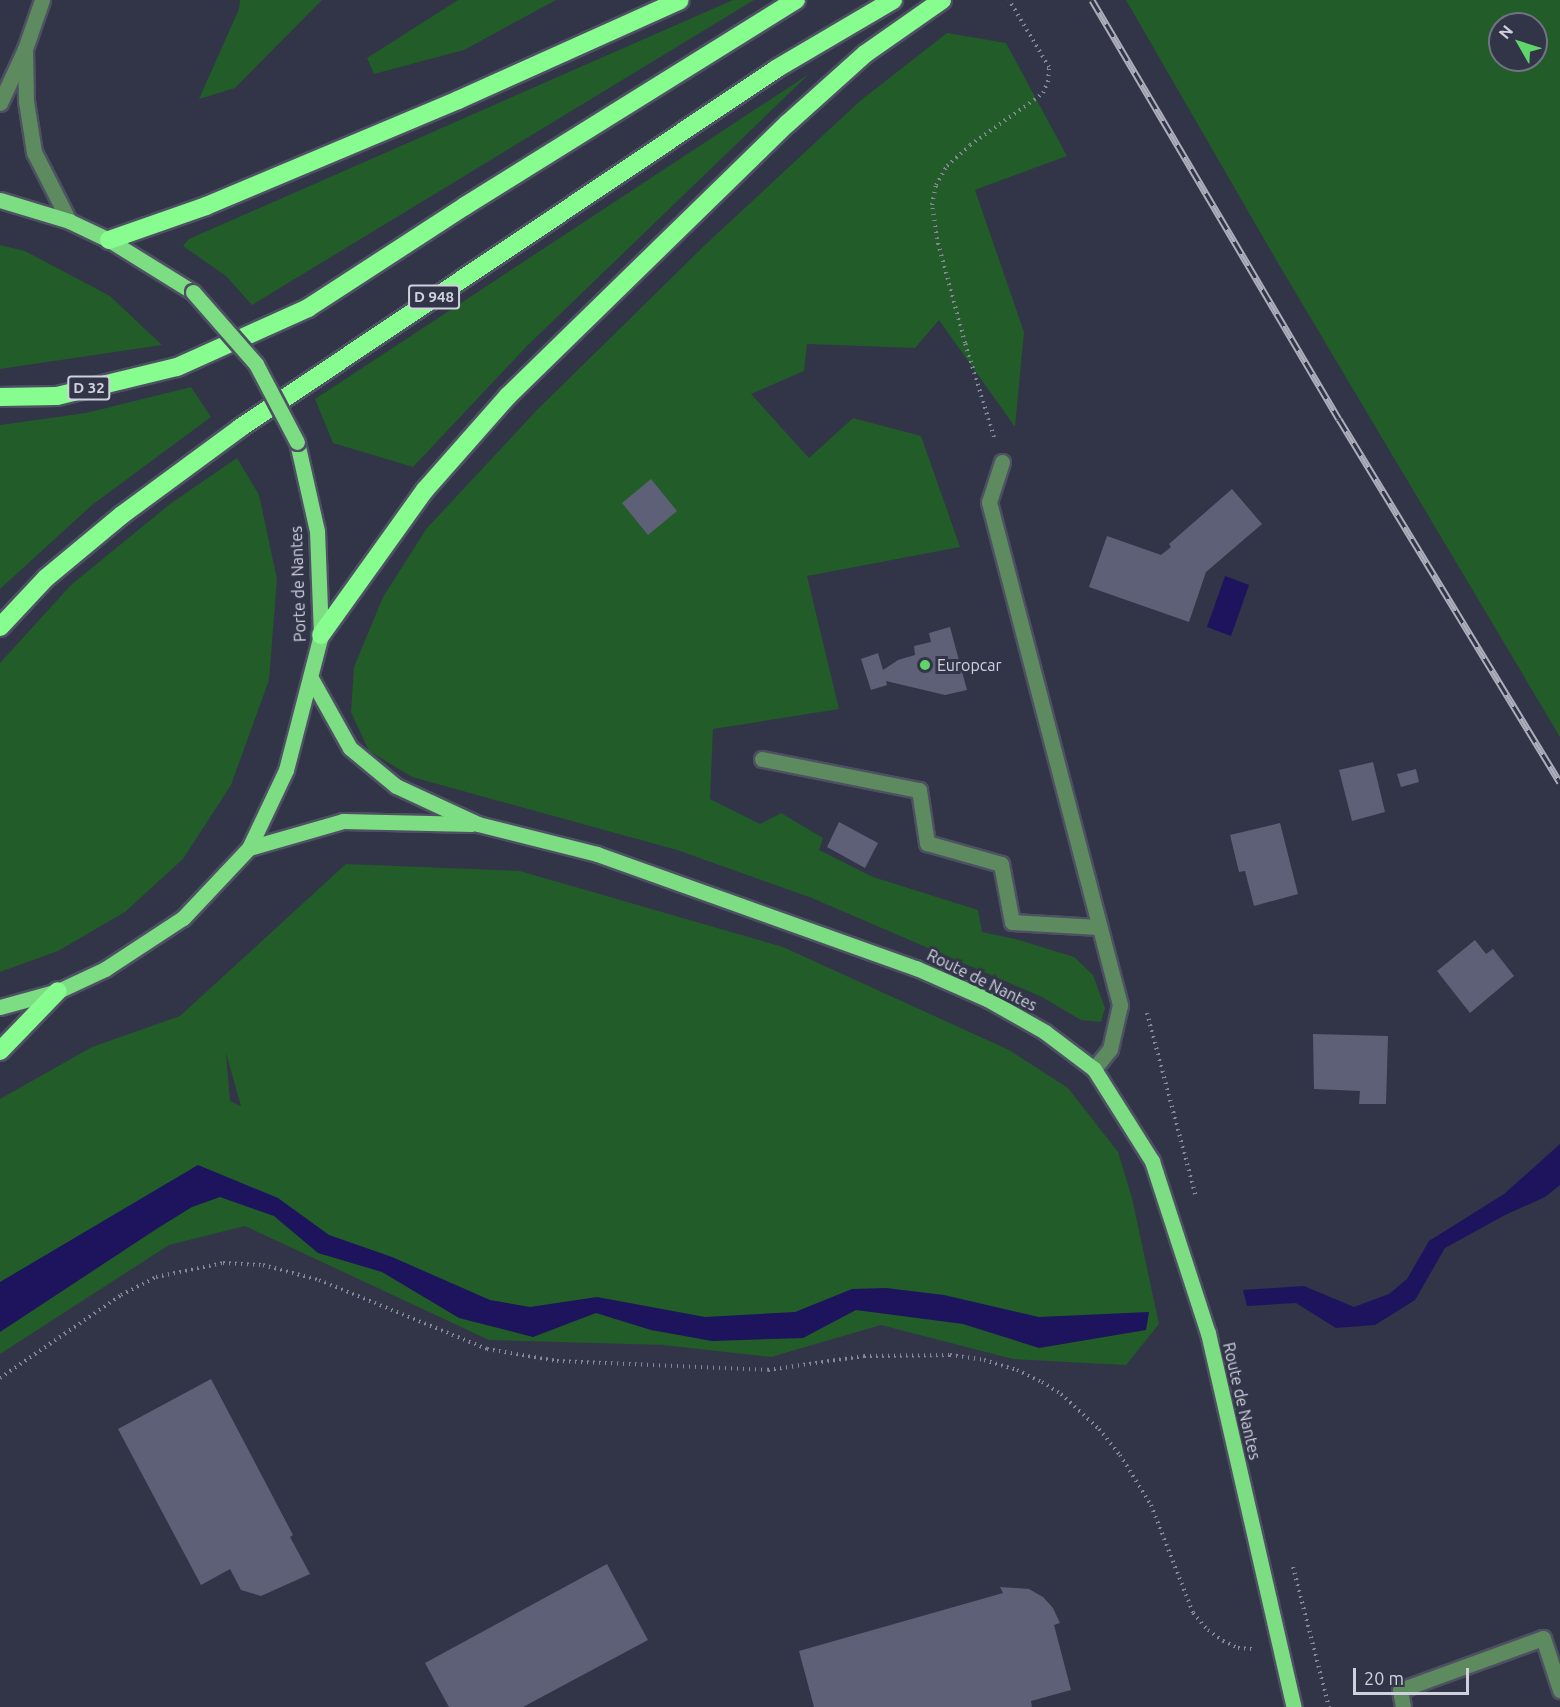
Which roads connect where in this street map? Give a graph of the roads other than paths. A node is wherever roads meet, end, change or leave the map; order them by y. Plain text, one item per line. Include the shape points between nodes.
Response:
1 (42, 0) edge
2 (680, 0) edge
3 (796, 0) edge
4 (893, 0) edge
5 (942, 0) edge
6 (25, 49) junction
7 (0, 103) edge
8 (0, 200) edge
9 (69, 221) junction
10 (109, 240) junction
11 (0, 397) edge
12 (1002, 462) road end
13 (0, 627) edge
14 (321, 635) junction
15 (312, 680) junction
16 (762, 759) dead end
17 (478, 824) junction
18 (249, 848) junction
19 (1098, 927) junction
20 (58, 991) junction
21 (0, 1007) edge
22 (0, 1051) edge
23 (1094, 1069) junction
24 (1560, 1690) edge
25 (1294, 1707) edge
26 (1404, 1707) edge

1 - 6 street
2 - 10 highway via 458,100 206,206
3 - 11 highway, D 32 via 308,308 177,367 57,396
4 - 13 highway, D 948 via 776,69 240,428 122,515 46,578
5 - 14 highway via 865,54 796,116 508,396 425,490
6 - 7 street
6 - 9 street via 34,152
8 - 9 main road, Porte de Nantes
9 - 10 main road, Porte de Nantes
10 - 14 main road, Porte de Nantes, bridge via 193,292 256,364 297,442 317,531
12 - 19 street via 989,502
14 - 15 main road, Porte de Nantes
15 - 17 main road, Route de Nantes via 350,748 396,786
15 - 18 main road, Porte de Nantes via 286,770
16 - 19 street via 919,790 927,843 1001,864 1012,921
17 - 18 main road, Route de Nantes via 343,820
17 - 23 main road, Route de Nantes via 597,854 916,968 987,999 1045,1032
18 - 20 main road, Porte de Nantes via 183,918 105,969
19 - 23 street via 1120,1005 1110,1049
20 - 21 main road, Porte de Nantes
20 - 22 highway
23 - 25 main road, Route de Nantes via 1152,1161 1204,1323
24 - 26 street via 1543,1638 1400,1690

